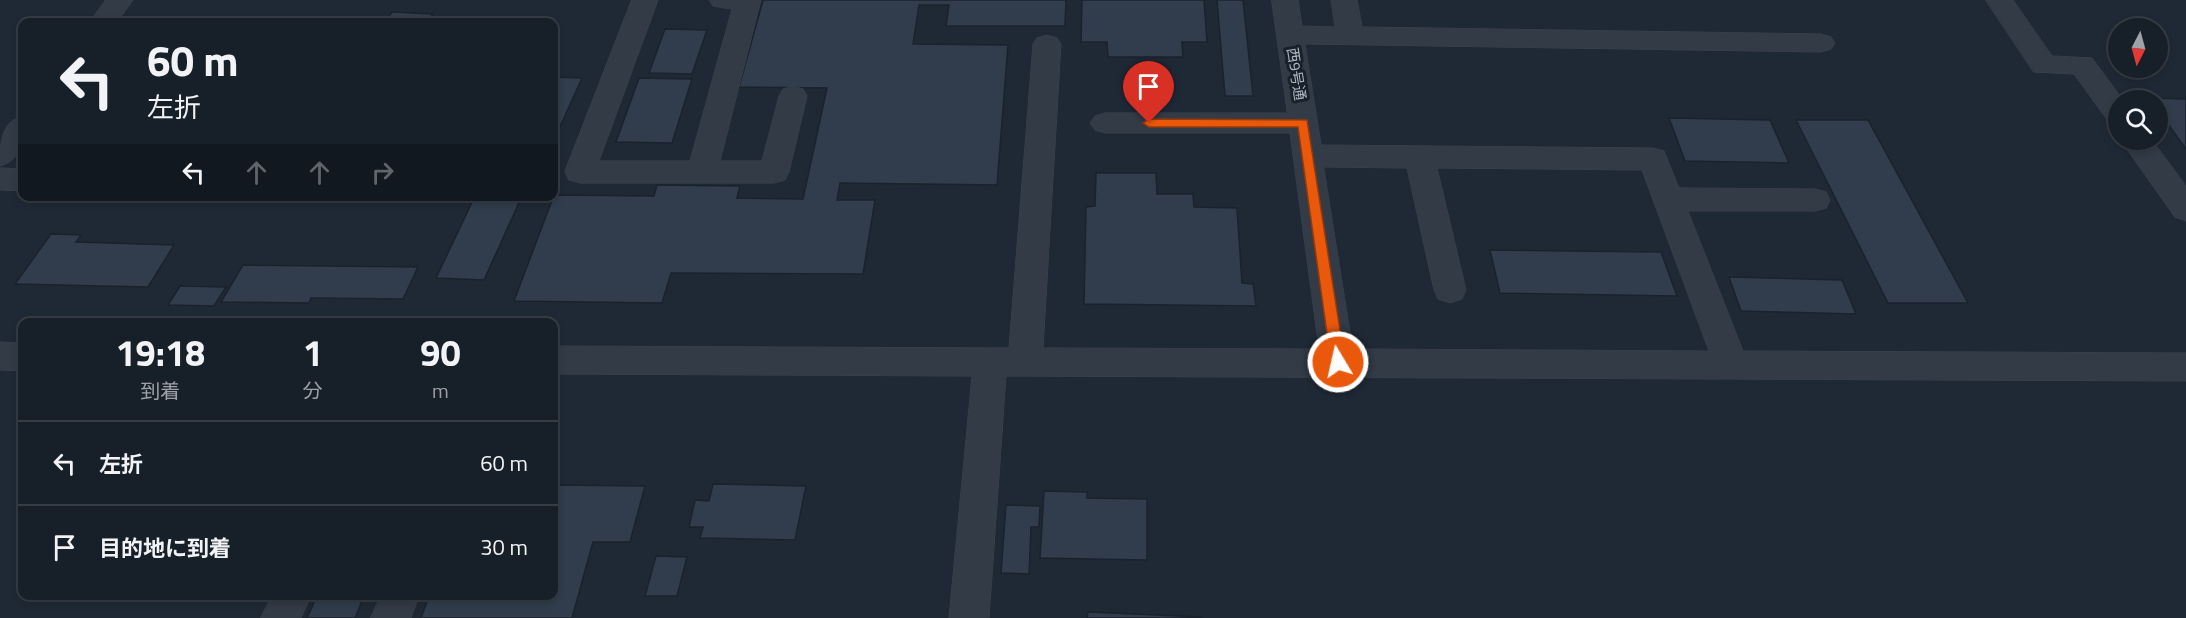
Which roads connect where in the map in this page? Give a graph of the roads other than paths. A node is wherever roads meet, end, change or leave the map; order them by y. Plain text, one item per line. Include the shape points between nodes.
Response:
1 (120, 0) edge
2 (645, 0) edge
3 (722, 0) edge
4 (1285, 0) edge
5 (1344, 0) edge
6 (1999, 0) edge
7 (106, 18) edge
8 (1290, 35) junction
9 (1350, 36) junction
10 (1821, 43) dead end
11 (1047, 44) dead end
12 (793, 96) dead end
13 (2108, 100) edge
14 (1105, 123) dead end
15 (1303, 123) junction
16 (18, 131) edge
17 (2143, 150) edge
18 (0, 155) edge
19 (1308, 156) junction
20 (1420, 157) junction
21 (702, 171) junction
22 (0, 179) edge
23 (18, 180) edge
24 (1668, 200) junction
25 (1815, 200) dead end
26 (2186, 209) edge
27 (1450, 290) dead end
28 (0, 356) edge
29 (18, 357) edge
30 (558, 360) edge
31 (1007, 362) junction
32 (1338, 362) junction
33 (1731, 364) junction
34 (2186, 367) edge
35 (290, 600) edge
36 (399, 600) edge
37 (281, 618) edge
38 (392, 618) edge
39 (969, 618) edge

1 - 7 street
2 - 21 street via 580,172
3 - 21 street via 748,0
4 - 8 street, 西9号通
5 - 9 street
6 - 13 street via 2044,65 2082,65
8 - 9 street
8 - 15 street, 西9号通
9 - 10 street
11 - 31 street
12 - 21 street via 774,172
14 - 15 street
15 - 19 street, 西9号通
16 - 18 street
17 - 26 street
19 - 20 street
19 - 32 street, 西9号通
20 - 24 street via 1653,159
20 - 27 street
22 - 23 street
24 - 25 street
24 - 33 street
28 - 29 street
30 - 31 street
31 - 32 street
31 - 39 street
32 - 33 street
33 - 34 street
35 - 37 street
36 - 38 street

